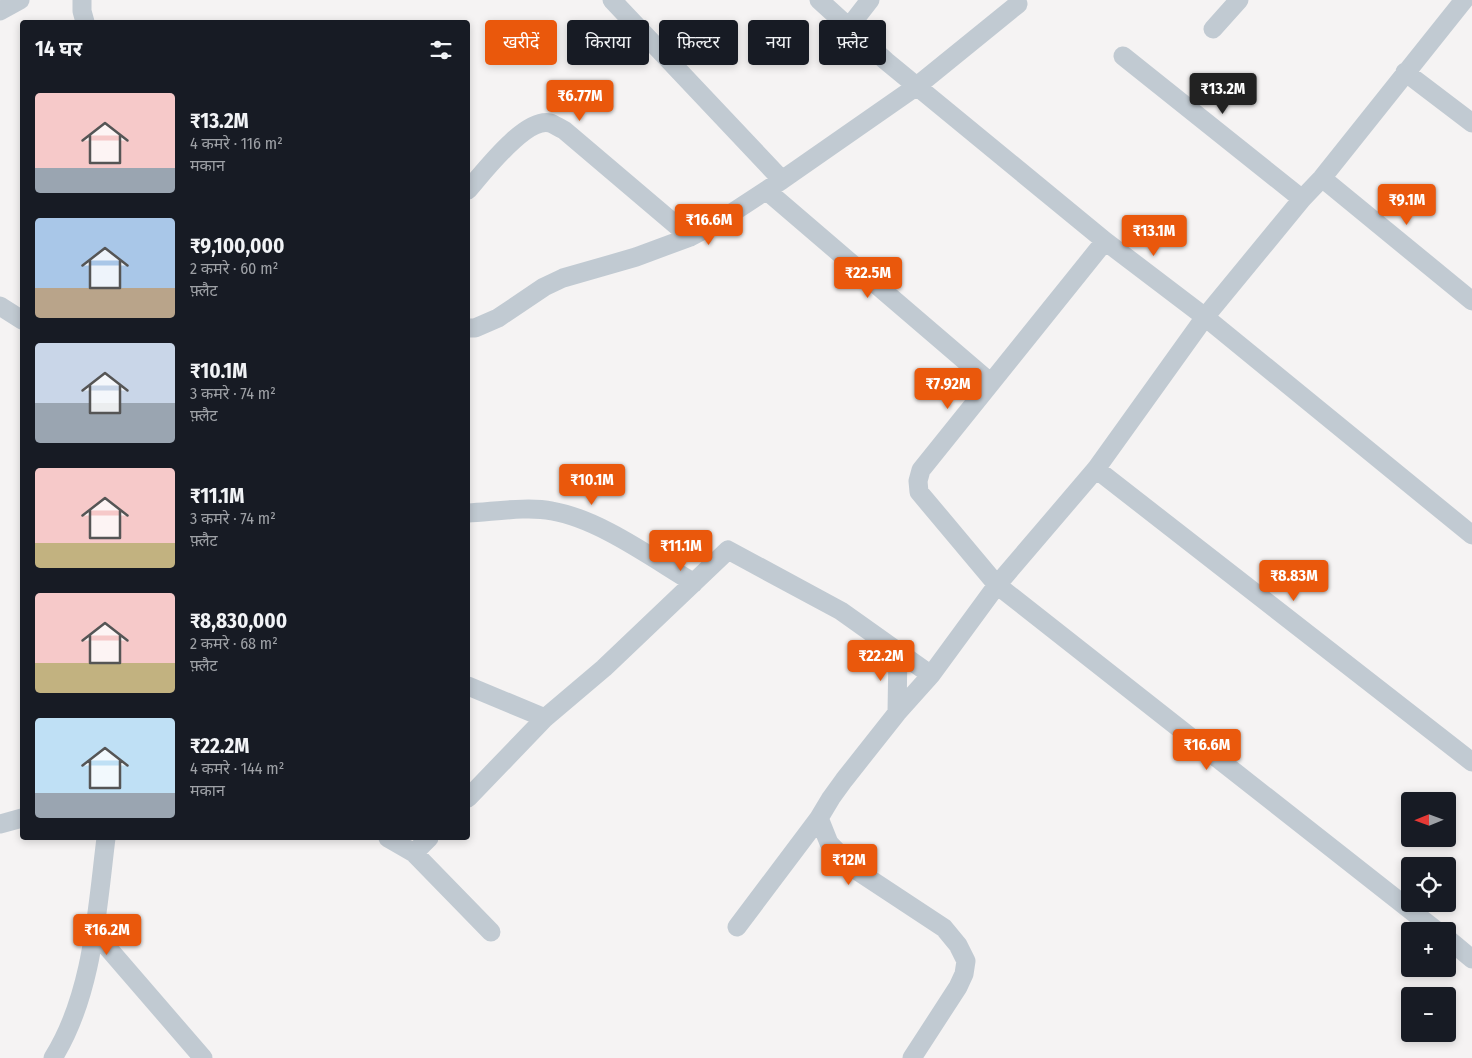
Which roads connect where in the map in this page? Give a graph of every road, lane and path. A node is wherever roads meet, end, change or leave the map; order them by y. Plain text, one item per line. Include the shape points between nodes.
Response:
1 (20, 0) edge
2 (82, 0) edge
3 (612, 0) edge
4 (819, 0) edge
5 (870, 0) edge
6 (1239, 0) edge
7 (1464, 0) edge
8 (1018, 4) dead end
9 (0, 10) edge
10 (84, 20) edge
11 (841, 20) edge
12 (854, 20) edge
13 (1213, 29) dead end
14 (1123, 56) dead end
15 (886, 59) edge
16 (1406, 72) junction
17 (917, 86) junction
18 (1472, 123) edge
19 (1322, 178) junction
20 (775, 186) junction
21 (470, 188) edge
22 (1302, 199) junction
23 (690, 237) junction
24 (1105, 241) junction
25 (1472, 300) edge
26 (0, 306) edge
27 (1205, 316) junction
28 (20, 319) edge
29 (470, 328) edge
30 (991, 383) junction
31 (1096, 469) junction
32 (470, 513) edge
33 (1472, 535) edge
34 (694, 583) junction
35 (997, 585) junction
36 (898, 651) junction
37 (931, 675) junction
38 (470, 687) edge
39 (897, 713) junction
40 (545, 718) junction
41 (1472, 762) edge
42 (470, 796) edge
43 (819, 818) junction
44 (20, 819) edge
45 (0, 824) edge
46 (106, 840) edge
47 (391, 840) edge
48 (427, 840) edge
49 (414, 853) junction
50 (1426, 922) edge
51 (737, 927) dead end
52 (491, 932) dead end
53 (95, 933) junction
54 (1456, 946) edge
55 (1472, 959) edge
56 (53, 1058) edge
57 (203, 1058) edge
58 (912, 1058) edge

1 - 9 street
2 - 10 street
3 - 20 street
4 - 11 street
5 - 12 street
6 - 13 street
7 - 16 street
8 - 17 street
14 - 22 street
15 - 17 street
16 - 18 street
16 - 19 street
17 - 20 street
17 - 24 street
19 - 22 street
19 - 25 street
20 - 23 street
20 - 30 street
21 - 23 street via 527,128 549,123 564,130
22 - 27 street
23 - 29 street via 563,278 498,318
24 - 27 street
24 - 30 street
26 - 28 street
27 - 31 street
27 - 33 street
30 - 35 street via 921,470 918,481 919,492
31 - 35 street
31 - 41 street
32 - 34 street via 549,510 568,514 599,527
34 - 36 street via 728,550 841,611
34 - 40 street via 604,668
35 - 37 street
35 - 50 street
36 - 37 street
36 - 39 street
37 - 39 street
38 - 40 street
39 - 43 street via 844,780
40 - 42 street
43 - 51 street
43 - 58 street via 830,843 853,868 944,928 966,961 958,987
44 - 45 street
46 - 53 street
47 - 49 street
48 - 49 street
49 - 52 street
53 - 56 street via 80,998
53 - 57 street
54 - 55 street

